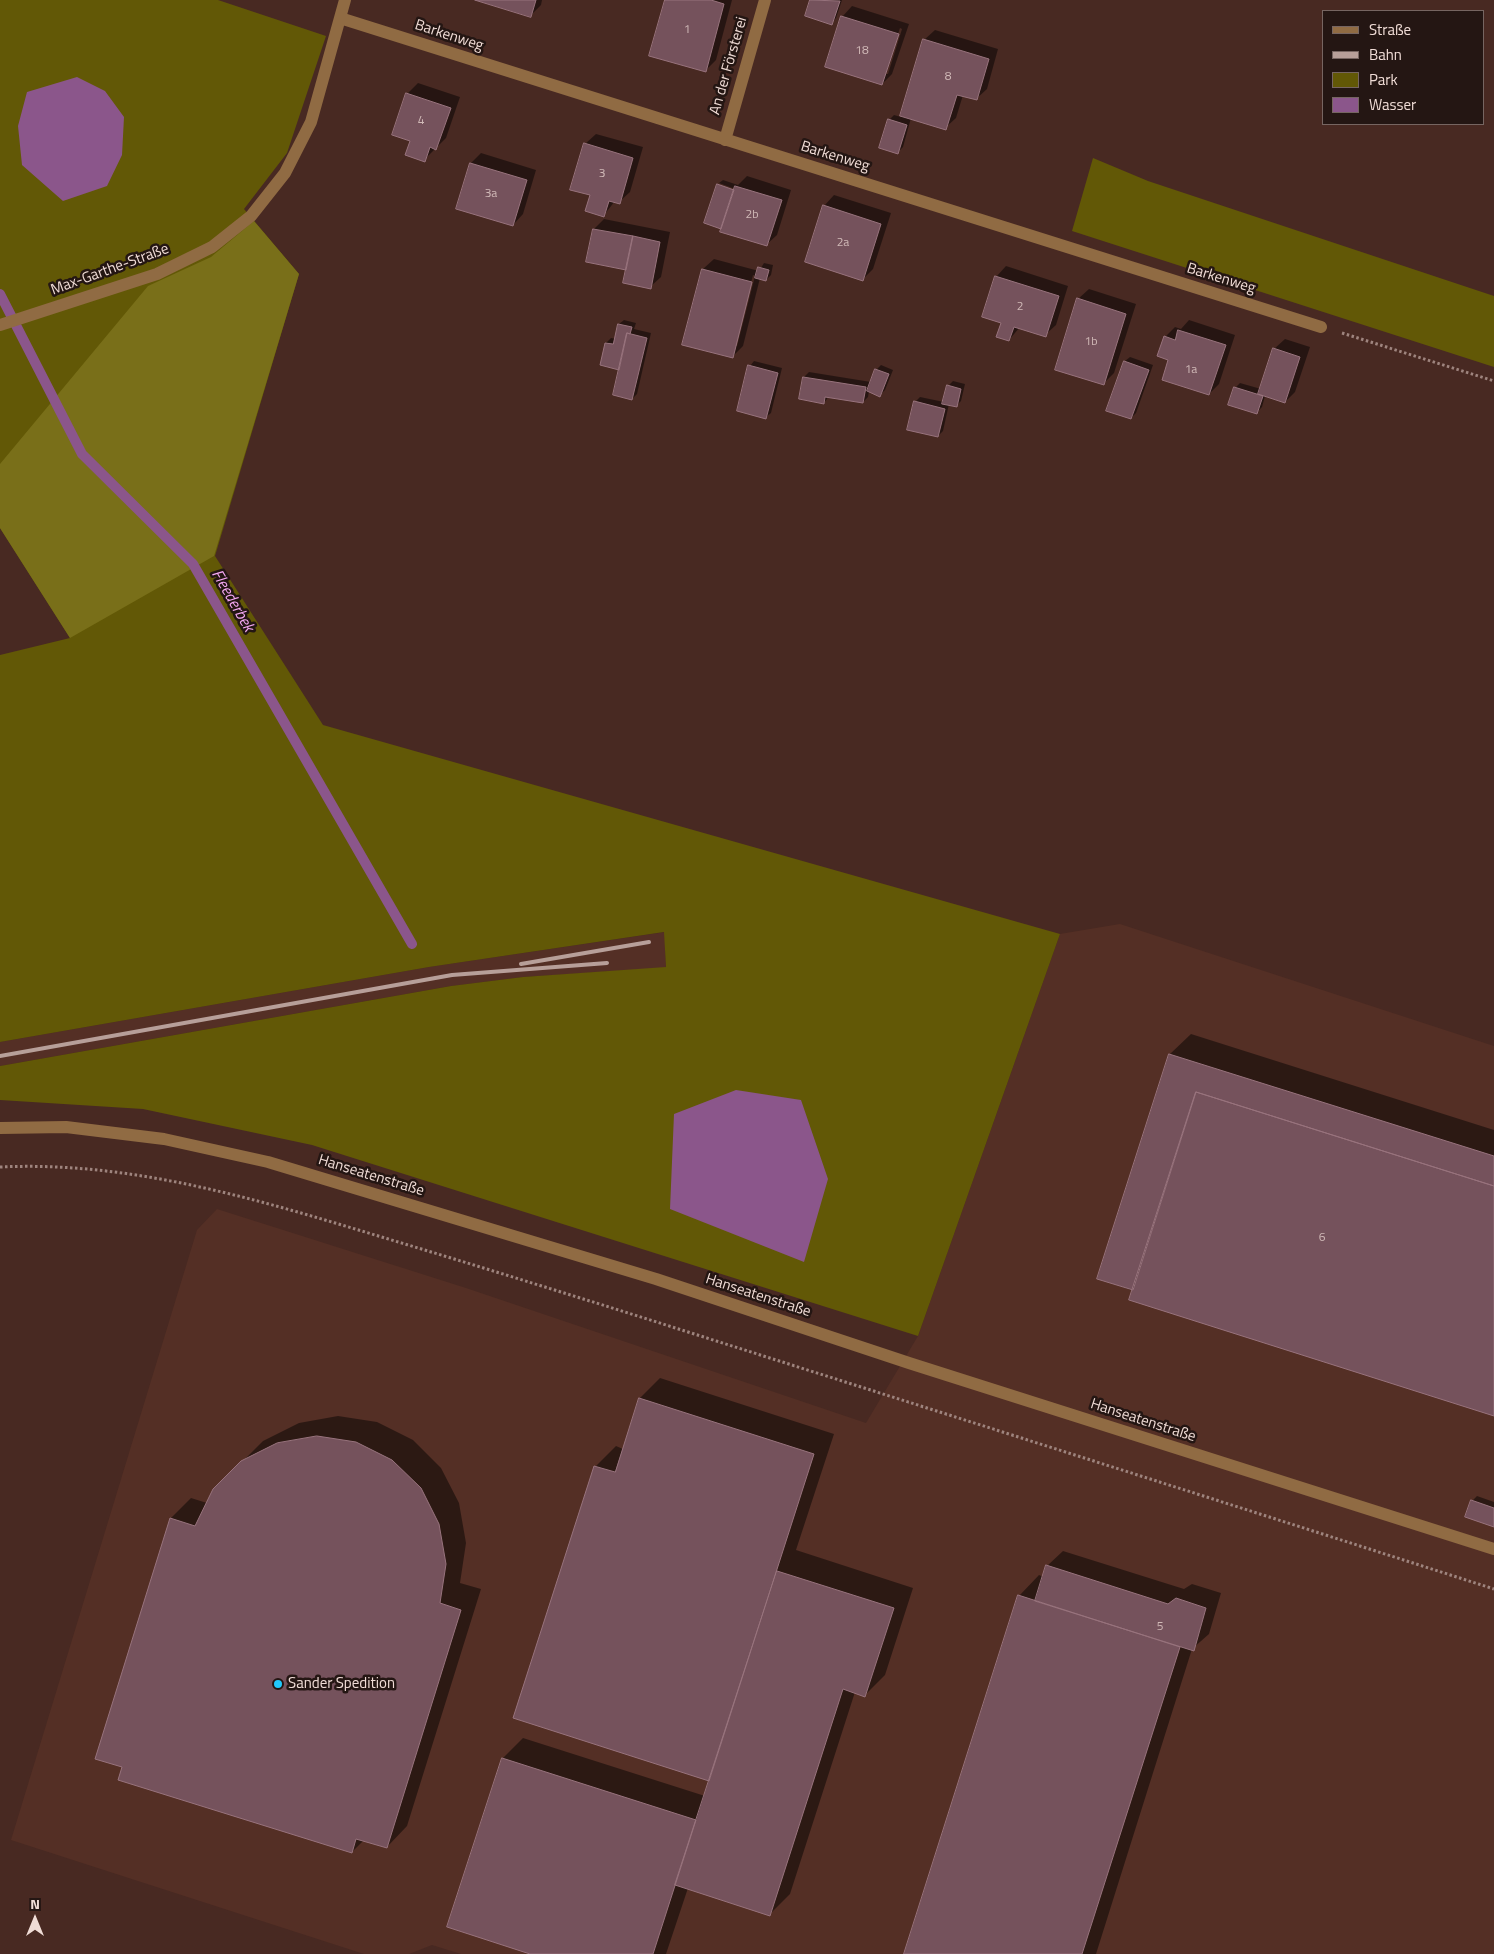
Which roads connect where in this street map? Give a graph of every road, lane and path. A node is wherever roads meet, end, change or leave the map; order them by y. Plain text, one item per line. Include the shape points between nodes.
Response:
1 (345, 0) edge
2 (765, 0) edge
3 (340, 18) junction
4 (725, 140) junction
5 (0, 325) edge
6 (1320, 327) joint
7 (1494, 381) edge
8 (0, 1128) edge
9 (0, 1167) edge
10 (1494, 1549) edge
11 (1494, 1588) edge

1 - 3 street, Max-Garthe-Straße
2 - 4 street, An der Försterei
3 - 4 street, Barkenweg
3 - 5 street, Max-Garthe-Straße via 311,122 285,173 250,216 212,247 157,274
4 - 6 street, Barkenweg
6 - 7 path
8 - 10 street, Hanseatenstraße via 66,1128 164,1139 268,1162 656,1279 927,1369
9 - 11 path via 114,1172 187,1183 256,1199 536,1284

